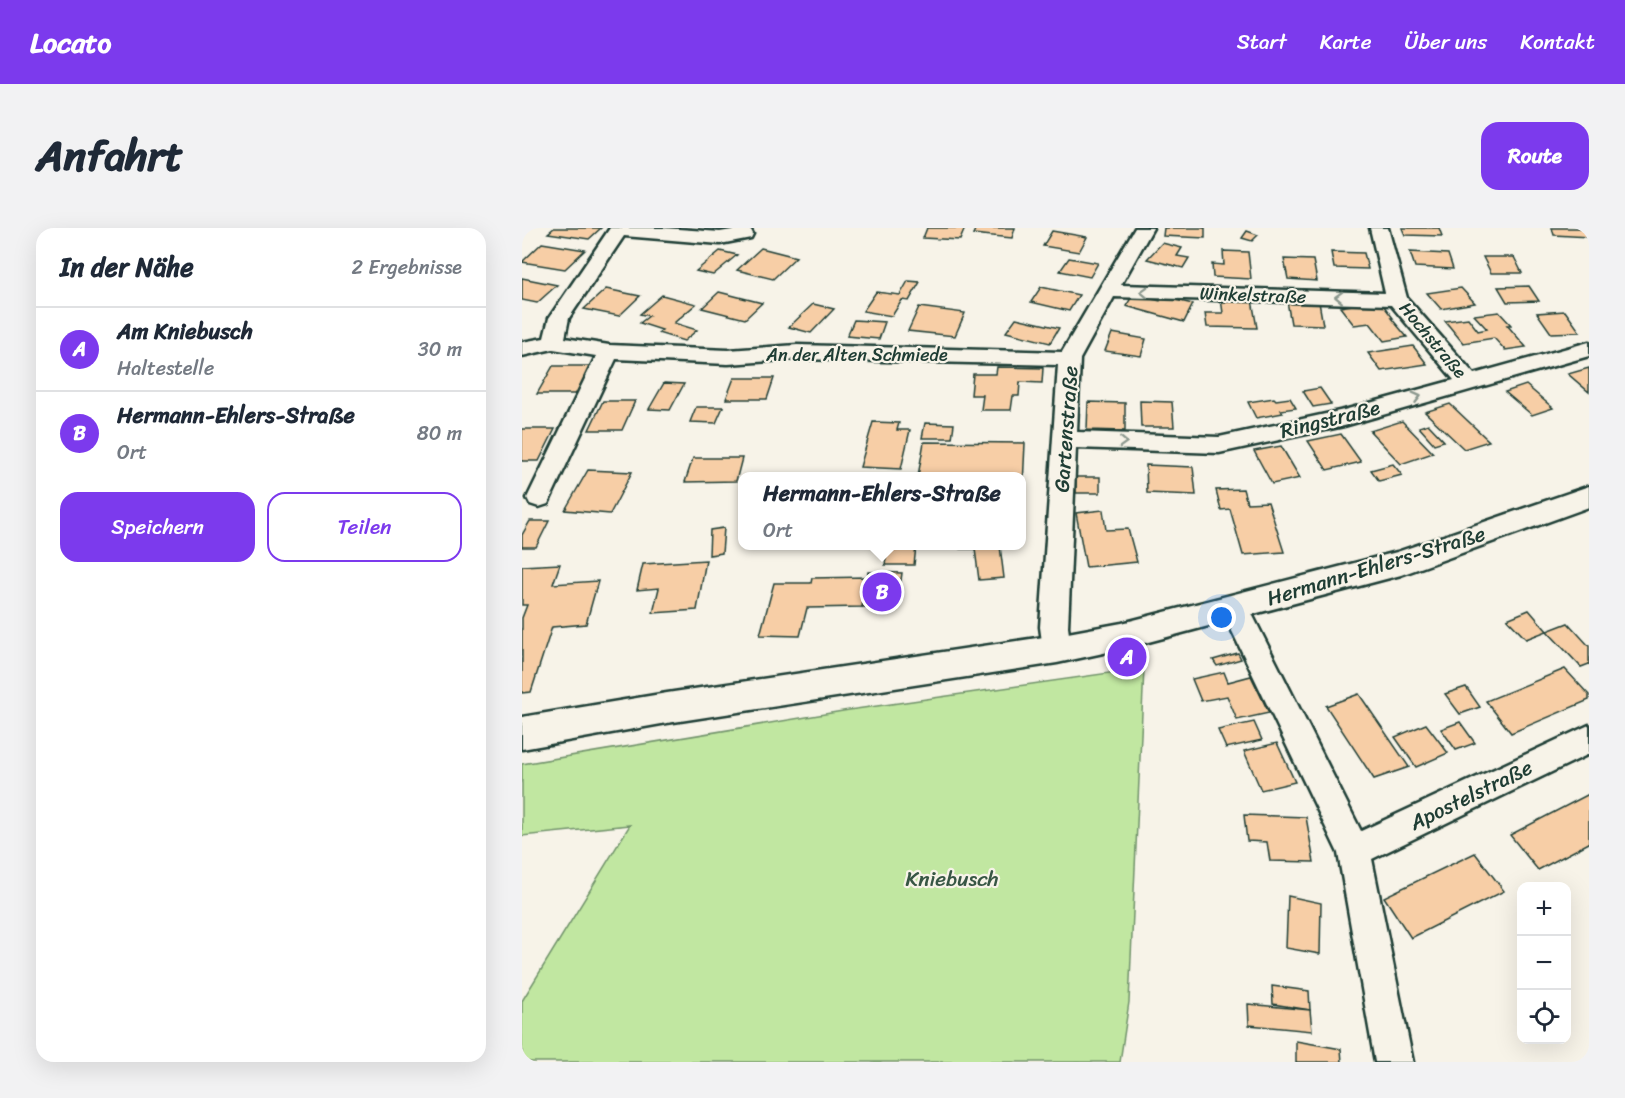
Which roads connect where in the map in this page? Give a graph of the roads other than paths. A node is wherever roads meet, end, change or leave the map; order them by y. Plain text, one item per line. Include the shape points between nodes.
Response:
1 (1144, 228) edge
2 (1379, 228) edge
3 (619, 229) edge
4 (744, 234) dead end
5 (1108, 291) junction
6 (1397, 299) junction
7 (553, 342) junction
8 (522, 349) edge
9 (1589, 349) edge
10 (609, 352) junction
11 (1069, 359) junction
12 (1469, 383) junction
13 (1064, 440) junction
14 (1589, 496) edge
15 (539, 498) dead end
16 (1235, 608) junction
17 (1057, 649) junction
18 (522, 733) edge
19 (1589, 739) edge
20 (1354, 851) junction
21 (1394, 1062) edge

1 - 5 street, Gartenstraße
2 - 6 street, Hochstraße
3 - 4 street via 720,238
3 - 7 street via 559,318
6 -> 5 street, Winkelstraße
5 - 11 street, Gartenstraße
6 - 12 street, Hochstraße
7 - 8 street, An der Alten Schmiede
7 - 10 street, An der Alten Schmiede
9 - 12 street, Ringstraße
10 - 11 street, An der Alten Schmiede via 728,357 797,352
10 - 15 street
11 - 13 street, Gartenstraße
13 -> 12 street, Ringstraße via 1219,445 1344,418
13 - 17 street, Gartenstraße via 1054,627
14 - 16 street, Hermann-Ehlers-Straße via 1401,563
16 - 17 street, Hermann-Ehlers-Straße
16 - 20 street
17 - 18 street, Hermann-Ehlers-Straße
19 - 20 street, Apostelstraße
20 - 21 street

